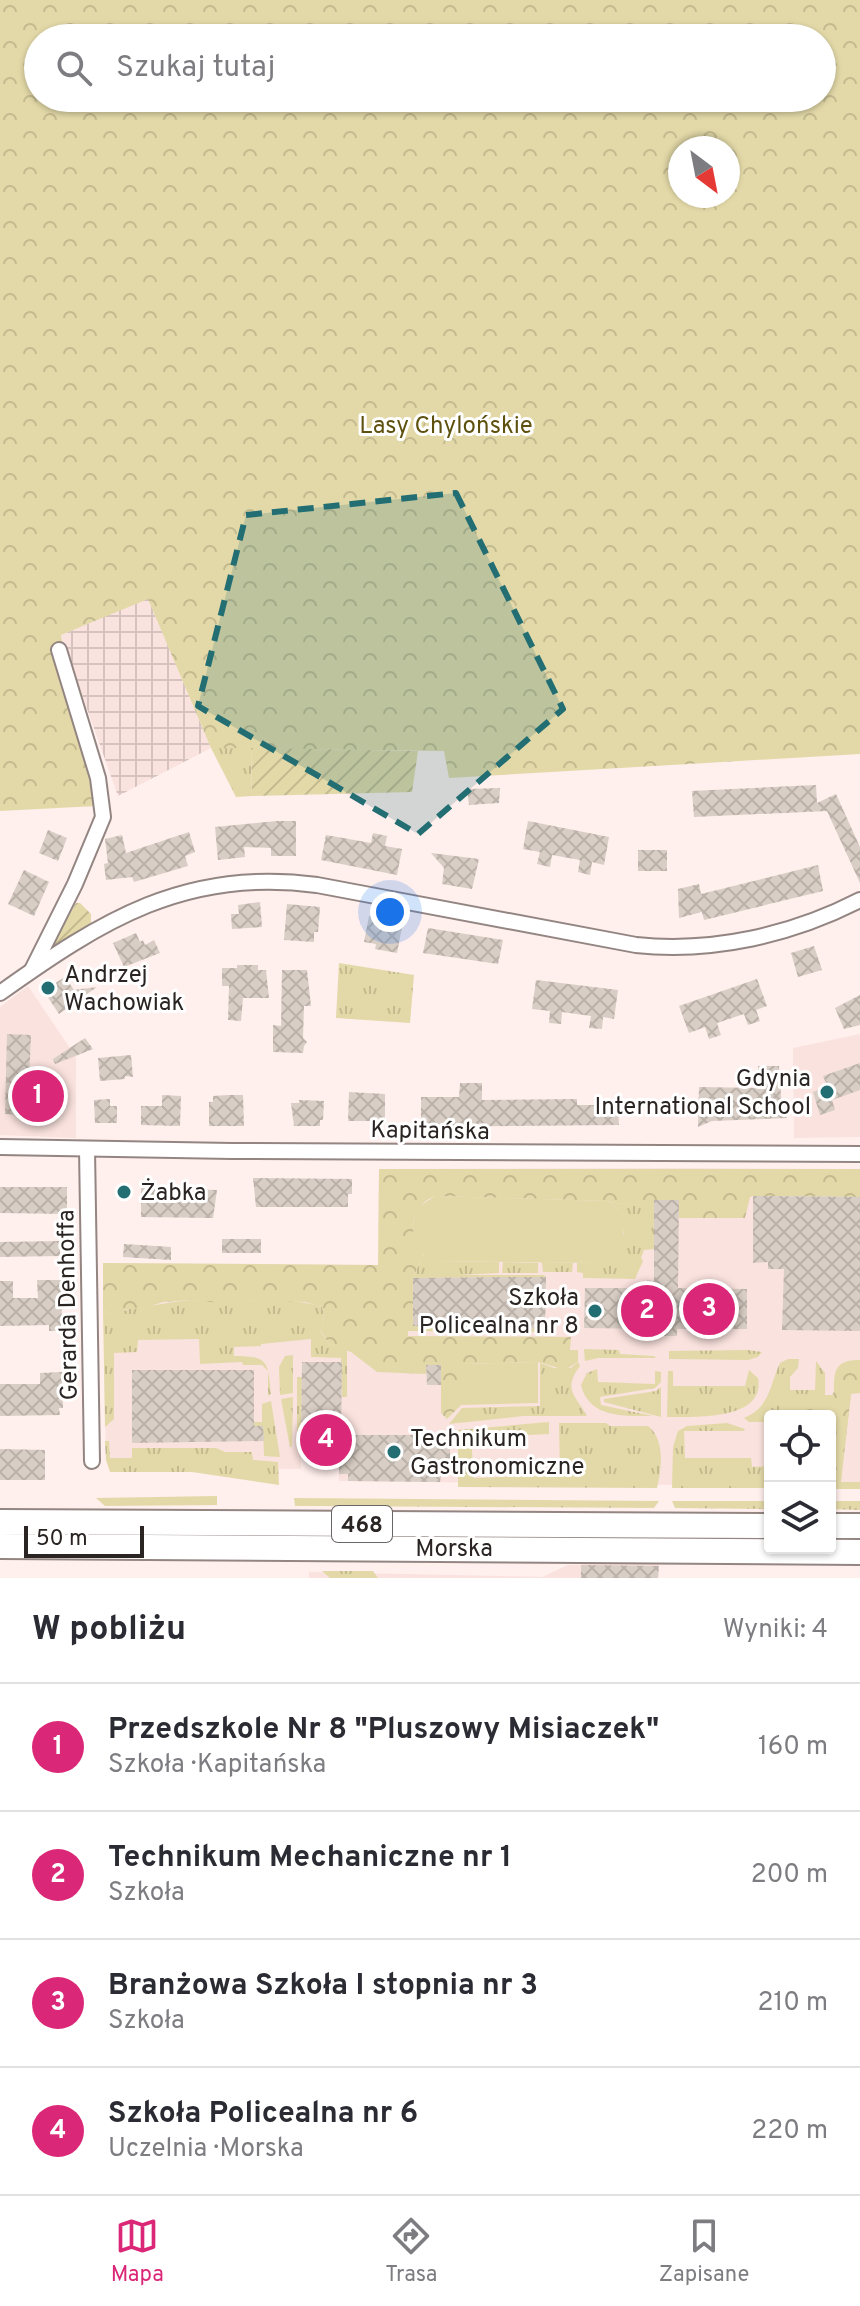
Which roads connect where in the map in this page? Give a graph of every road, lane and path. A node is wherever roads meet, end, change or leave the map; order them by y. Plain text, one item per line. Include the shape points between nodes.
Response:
1 (59, 650) dead end
2 (860, 900) edge
3 (32, 970) junction
4 (0, 993) edge
5 (0, 1147) edge
6 (87, 1149) junction
7 (860, 1154) edge
8 (92, 1461) dead end
9 (0, 1522) edge
10 (764, 1526) edge
11 (836, 1526) edge
12 (860, 1526) edge
13 (0, 1546) edge
14 (860, 1552) edge

1 - 3 street via 103,817
2 - 3 street via 764,937 670,949 298,882 245,883 179,893 106,922
3 - 4 street
5 - 6 street, Kapitańska
6 - 7 street, Kapitańska
6 - 8 street, Gerarda Denhoffa
9 - 10 main road, Morska / 468
11 - 12 main road
13 - 14 main road, Morska / 468

